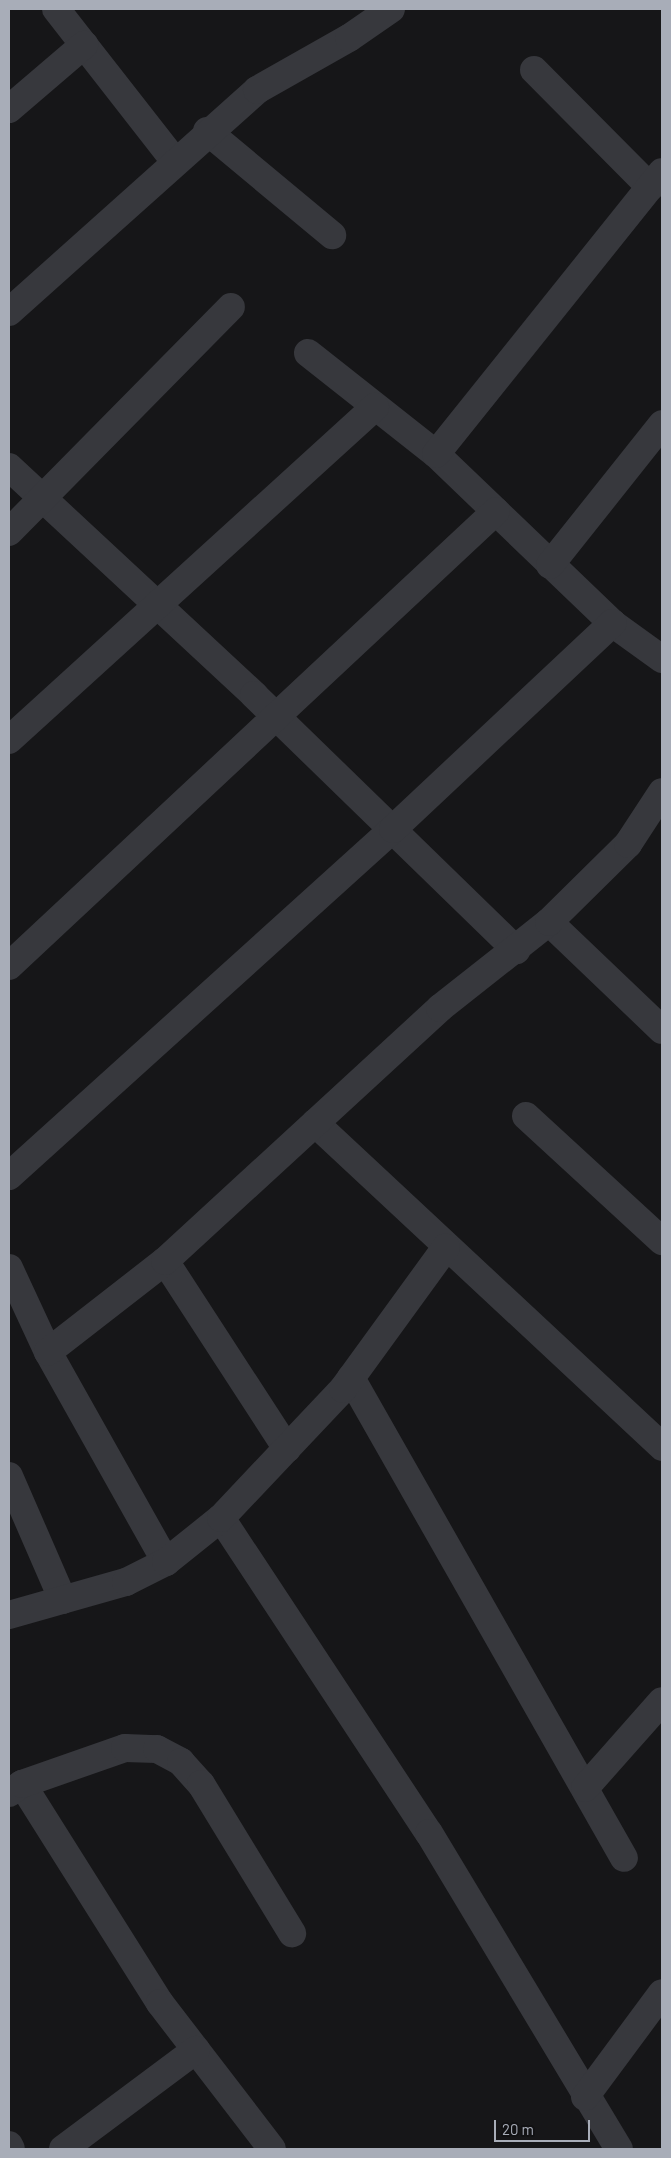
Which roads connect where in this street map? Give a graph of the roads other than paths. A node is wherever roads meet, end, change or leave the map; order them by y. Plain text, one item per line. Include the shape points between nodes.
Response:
1 (56, 9) edge
2 (391, 9) edge
3 (84, 44) junction
4 (534, 70) dead end
5 (9, 109) edge
6 (207, 132) junction
7 (174, 160) junction
8 (656, 180) edge
9 (332, 236) dead end
10 (231, 307) dead end
11 (9, 310) edge
12 (308, 353) dead end
13 (375, 407) junction
14 (661, 429) edge
15 (436, 454) junction
16 (9, 467) edge
17 (44, 499) junction
18 (496, 511) junction
19 (9, 532) edge
20 (550, 565) junction
21 (155, 604) junction
22 (612, 623) junction
23 (662, 659) edge
24 (277, 716) junction
25 (9, 740) edge
26 (662, 792) edge
27 (393, 829) junction
28 (548, 922) junction
29 (516, 950) junction
30 (9, 966) edge
31 (662, 1030) edge
32 (526, 1116) dead end
33 (315, 1123) junction
34 (9, 1176) edge
35 (662, 1241) edge
36 (446, 1247) junction
37 (166, 1261) junction
38 (9, 1268) edge
39 (48, 1352) junction
40 (351, 1378) junction
41 (662, 1447) edge
42 (287, 1449) junction
43 (9, 1476) edge
44 (221, 1518) junction
45 (166, 1562) junction
46 (63, 1600) junction
47 (9, 1615) edge
48 (662, 1701) edge
49 (15, 1788) edge
50 (586, 1788) junction
51 (624, 1858) dead end
52 (292, 1933) dead end
53 (662, 1993) edge
54 (196, 2050) junction
55 (585, 2096) junction
56 (9, 2145) edge
57 (11, 2149) edge
58 (63, 2149) edge
59 (272, 2149) edge
60 (619, 2149) edge

1 - 3 street
2 - 6 street via 349,38 257,90
3 - 5 street
3 - 7 street
4 - 8 street
6 - 7 street
6 - 9 street
7 - 11 street
8 - 15 street
10 - 17 street
12 - 13 street
13 - 15 street
13 - 21 street
14 - 20 street
15 - 18 street
16 - 17 street
17 - 19 street
17 - 21 street
18 - 20 street
18 - 24 street
20 - 22 street
21 - 24 street
21 - 25 street
22 - 23 street
22 - 27 street
24 - 27 street
24 - 30 street
26 - 28 street via 628,844
27 - 29 street
27 - 34 street
28 - 29 street
28 - 31 street
29 - 33 street via 440,1008
32 - 35 street
33 - 36 street
33 - 37 street
36 - 40 street
36 - 41 street
37 - 39 street
37 - 42 street
38 - 39 street
39 - 45 street
40 - 42 street
40 - 50 street
42 - 44 street
43 - 46 street
44 - 45 street
44 - 55 street via 430,1833
45 - 46 street via 126,1582
46 - 47 street
48 - 50 street
49 - 52 street via 125,1748 157,1749 173,1758 202,1784
49 - 54 street via 160,2003
50 - 51 street
53 - 55 street
54 - 58 street
54 - 59 street
55 - 60 street
56 - 57 street

